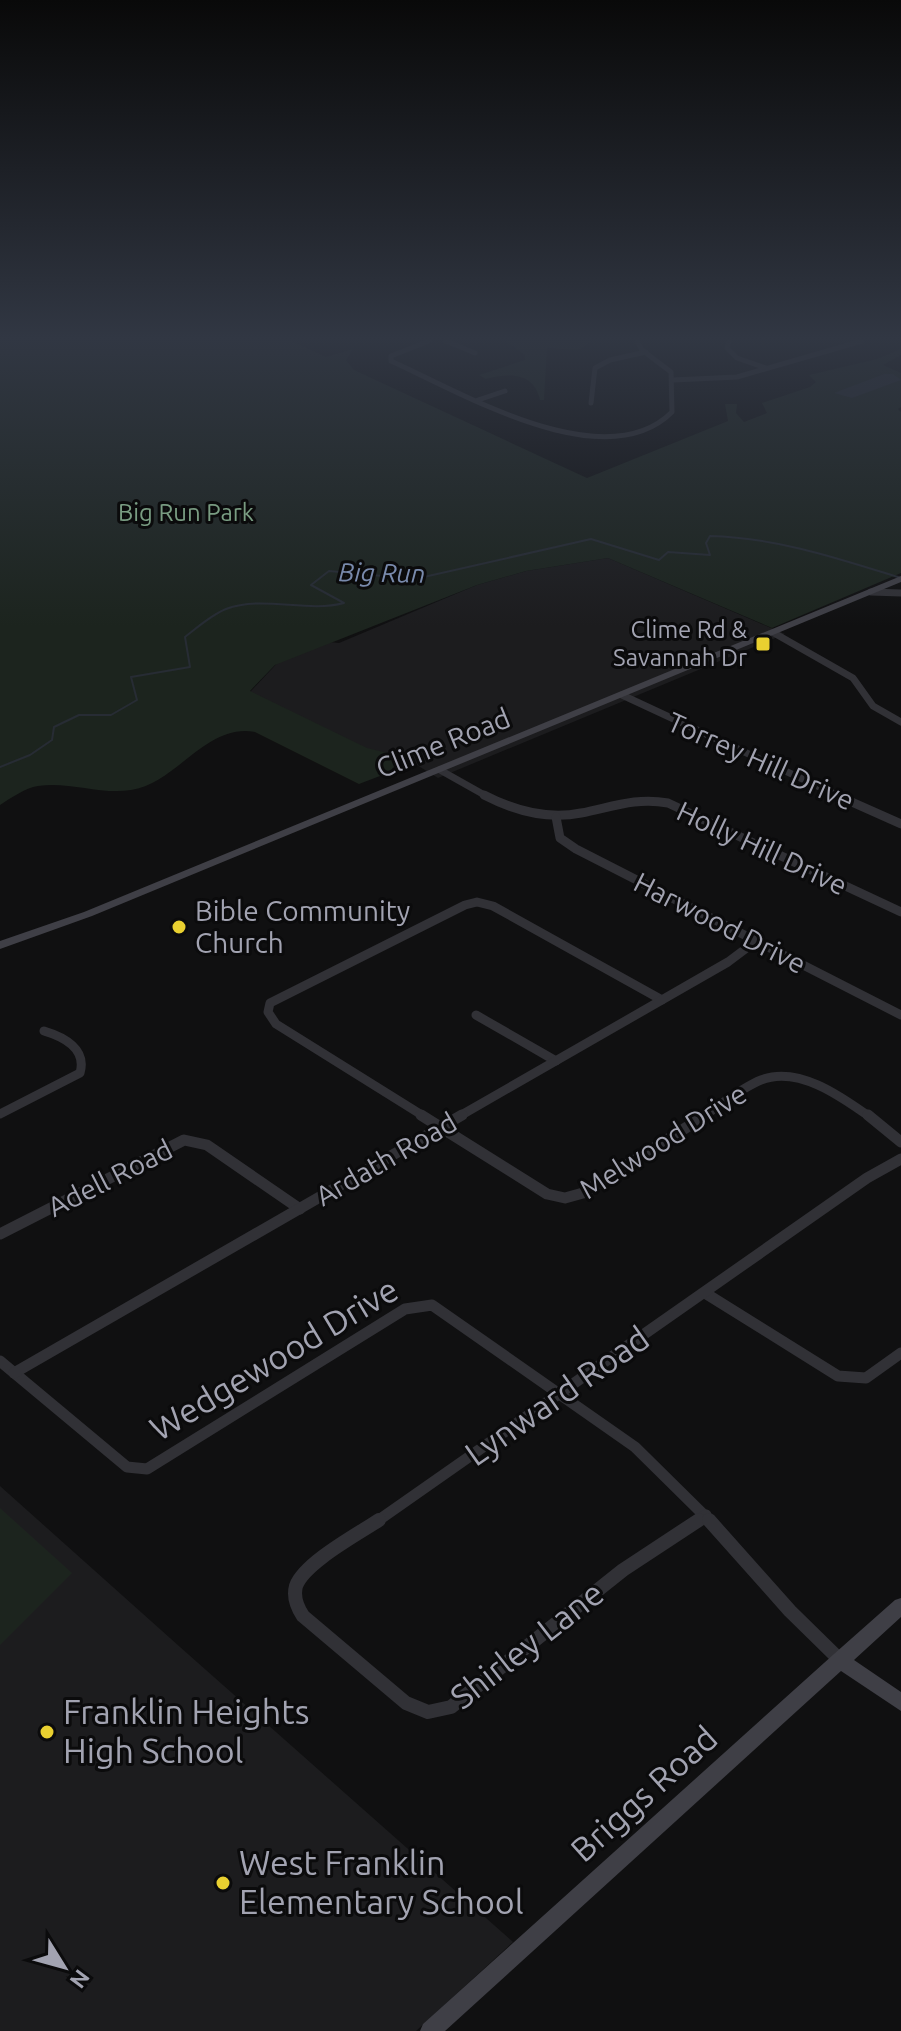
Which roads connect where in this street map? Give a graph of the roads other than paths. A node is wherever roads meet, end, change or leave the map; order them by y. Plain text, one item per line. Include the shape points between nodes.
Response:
1 (901, 579) edge
2 (871, 592) junction
3 (901, 593) edge
4 (774, 633) junction
5 (622, 695) junction
6 (901, 722) edge
7 (440, 770) junction
8 (556, 817) junction
9 (901, 824) edge
10 (901, 912) edge
11 (756, 941) junction
12 (0, 945) edge
13 (662, 1000) junction
14 (476, 1015) dead end
15 (901, 1015) edge
16 (44, 1031) dead end
17 (556, 1061) junction
18 (0, 1114) edge
19 (442, 1127) junction
20 (901, 1142) edge
21 (901, 1159) edge
22 (300, 1209) junction
23 (0, 1234) edge
24 (705, 1293) junction
25 (901, 1353) edge
26 (0, 1361) edge
27 (14, 1373) junction
28 (562, 1393) junction
29 (706, 1515) junction
30 (901, 1606) edge
31 (350, 1656) joint
32 (840, 1660) junction
33 (901, 1702) edge
34 (433, 2030) edge

1 - 2 main road, Clime Road
2 - 3 street
2 - 4 main road, Clime Road
4 - 5 main road, Clime Road
4 - 6 street via 846,673 873,706
5 - 7 main road, Clime Road
5 - 9 street, Torrey Hill Drive
7 - 8 street, Holly Hill Drive via 509,808
7 - 12 main road, Clime Road
8 - 10 street, Holly Hill Drive via 631,799 668,803
8 - 11 street, Harwood Drive via 560,838 576,849
11 - 13 street, Ardath Road
11 - 15 street, Harwood Drive
13 - 17 street, Ardath Road
13 - 19 street, Melwood Drive via 477,902 270,1003 268,1012 276,1024
14 - 17 street
16 - 18 street via 58,1034 82,1056 80,1073
17 - 19 street, Ardath Road
19 - 20 street, Melwood Drive via 547,1194 566,1199 775,1075 810,1082 880,1123
19 - 22 street, Ardath Road
21 - 24 street, Lynward Road
22 - 23 street, Adell Road via 207,1145 184,1140
22 - 27 street, Ardath Road
24 - 25 street via 838,1376 870,1378
24 - 28 street, Lynward Road
26 - 27 street, Wedgewood Drive
27 - 28 street, Wedgewood Drive via 136,1470 178,1452 413,1305 432,1305
28 - 29 street, Wedgewood Drive via 635,1447
28 - 31 street, Lynward Road via 303,1574 293,1595 299,1611
29 - 31 street, Shirley Lane via 654,1547 443,1711 419,1711
29 - 32 street, Wedgewood Drive
30 - 32 main road, Briggs Road
32 - 33 main road, Wedgewood Drive
32 - 34 main road, Briggs Road

